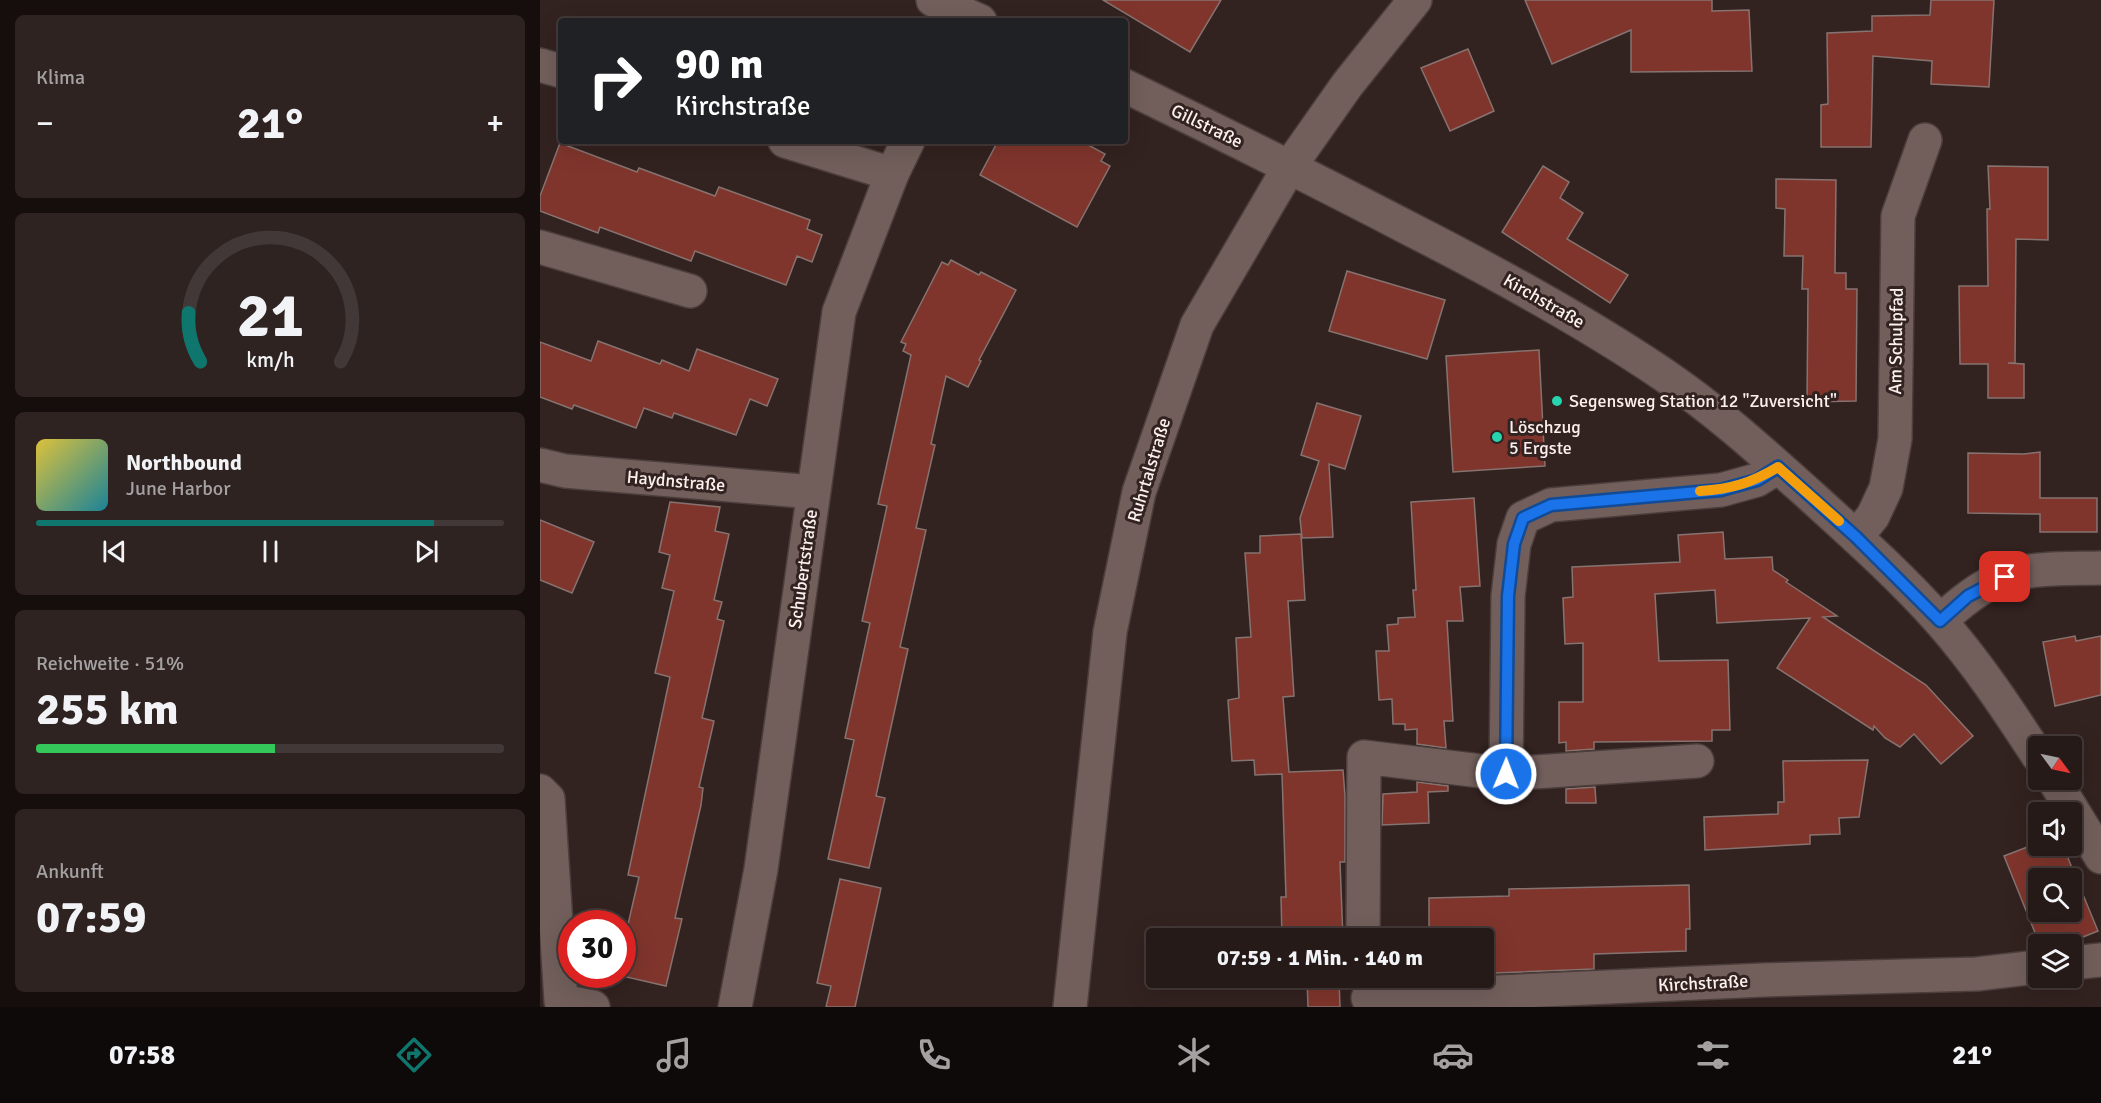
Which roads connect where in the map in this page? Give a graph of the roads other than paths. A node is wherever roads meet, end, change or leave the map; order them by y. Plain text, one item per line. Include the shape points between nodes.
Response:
1 (936, 0) edge
2 (1415, 0) edge
3 (968, 18) edge
4 (540, 64) edge
5 (558, 70) edge
6 (1128, 87) edge
7 (1925, 140) dead end
8 (795, 144) edge
9 (907, 144) edge
10 (1290, 166) junction
11 (892, 174) junction
12 (540, 247) edge
13 (690, 291) dead end
14 (540, 465) edge
15 (1778, 467) junction
16 (813, 492) junction
17 (1856, 537) junction
18 (2101, 568) edge
19 (1940, 621) junction
20 (2028, 741) edge
21 (1697, 761) dead end
22 (1506, 774) junction
23 (2060, 790) edge
24 (540, 792) edge
25 (2101, 857) edge
26 (1363, 928) edge
27 (2101, 960) edge
28 (2082, 962) edge
29 (2028, 968) edge
30 (1368, 998) dead end
31 (593, 1007) edge
32 (735, 1007) edge
33 (1070, 1007) edge

1 - 3 street
2 - 10 street, Ruhrtalstraße via 1347,85
4 - 5 street
6 - 10 street, Gillstraße
7 - 17 street, Am Schulpfad via 1898,216 1895,439 1886,488 1873,516
8 - 11 street
9 - 11 street, Schubertstraße
10 - 15 street, Kirchstraße via 1514,283 1593,329 1667,377 1730,424
10 - 33 street, Ruhrtalstraße via 1197,325 1139,492 1110,632
11 - 16 street, Schubertstraße via 840,312
12 - 13 street
14 - 16 street, Haydnstraße via 565,471
15 - 17 street, Kirchstraße
15 - 22 street via 1757,480 1721,490 1551,505 1523,518 1514,544 1508,596
16 - 32 street, Schubertstraße via 761,869
17 - 19 street, Kirchstraße
18 - 19 street via 2043,570 2005,577 1968,596
19 - 20 street, Kirchstraße via 1993,688
21 - 22 street
22 - 26 street via 1364,757
23 - 25 street
24 - 31 street via 548,799 561,1001
27 - 28 street
29 - 30 street, Kirchstraße via 1977,974

